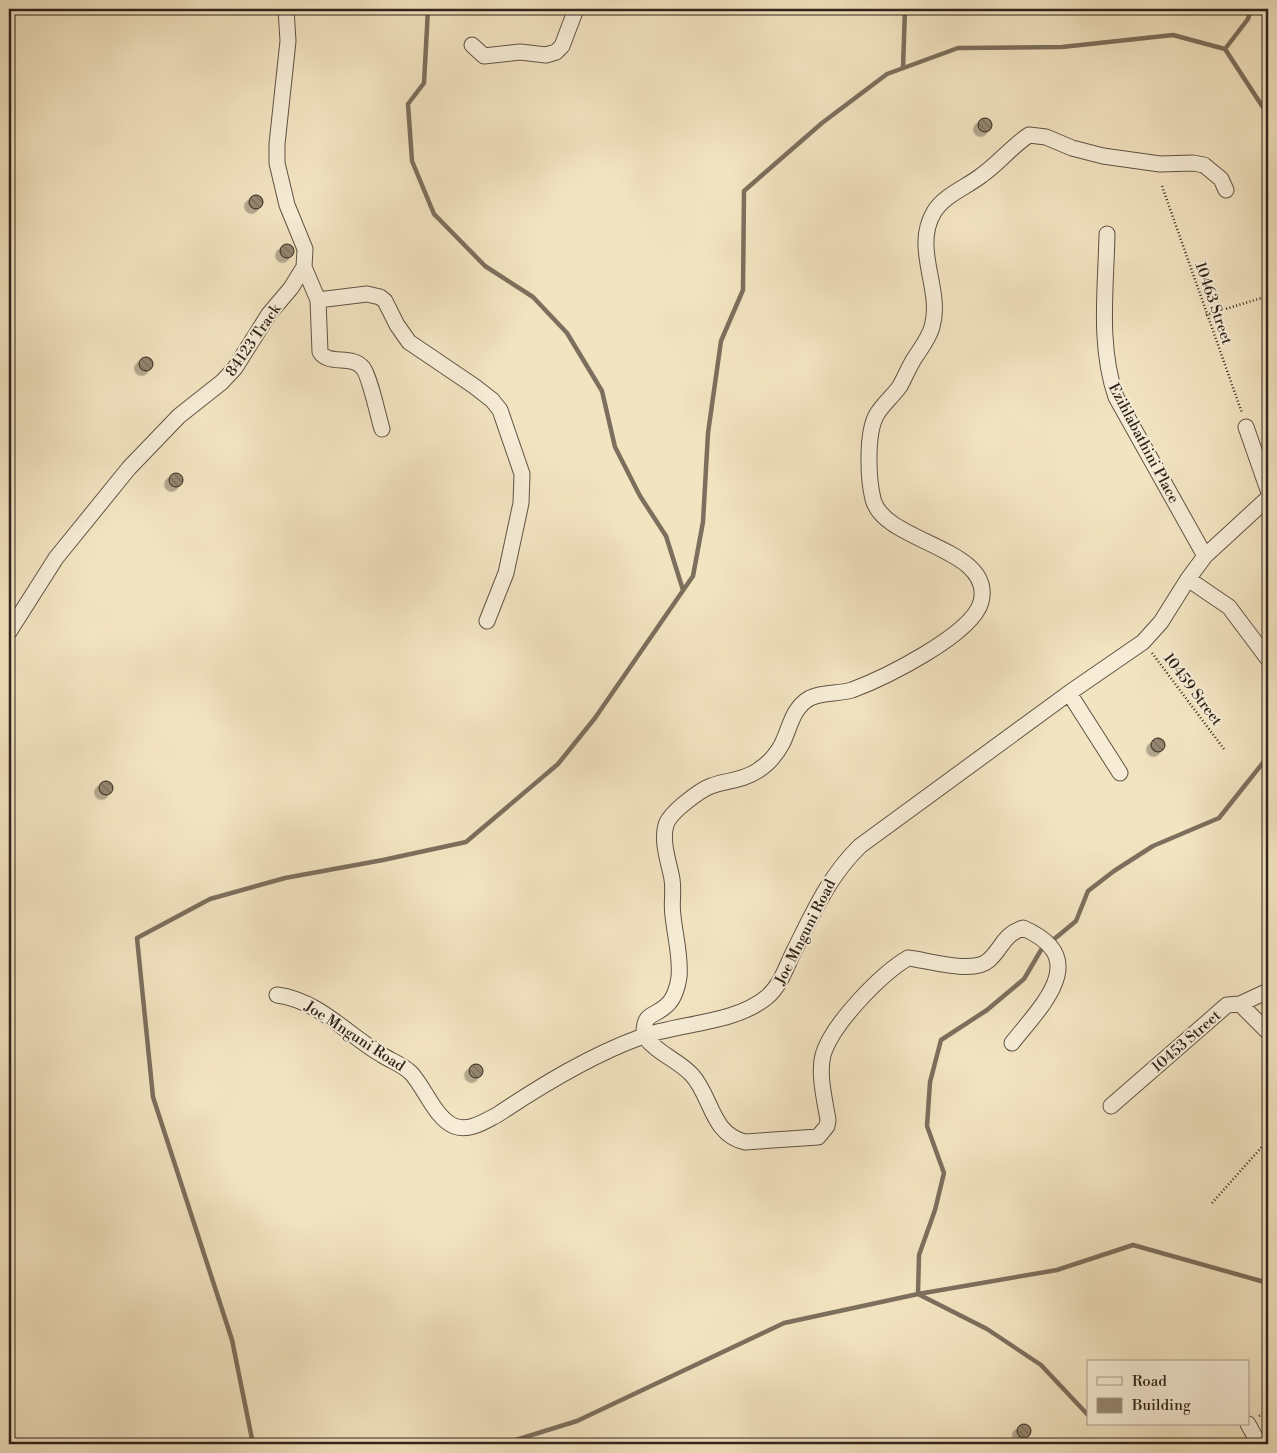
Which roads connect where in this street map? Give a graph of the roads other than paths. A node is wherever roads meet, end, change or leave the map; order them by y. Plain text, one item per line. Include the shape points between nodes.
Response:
1 (286, 9) edge
2 (576, 9) edge
3 (472, 45) dead end
4 (1226, 190) dead end
5 (1107, 234) dead end
6 (304, 267) junction
7 (318, 300) junction
8 (1246, 426) road end
9 (382, 429) dead end
10 (1268, 490) edge
11 (1268, 498) edge
12 (1205, 556) junction
13 (1188, 579) junction
14 (487, 621) dead end
15 (9, 632) edge
16 (1268, 659) edge
17 (1069, 693) junction
18 (1120, 773) dead end
19 (1268, 991) edge
20 (277, 995) dead end
21 (1240, 1004) junction
22 (1268, 1032) edge
23 (644, 1036) junction
24 (1012, 1043) dead end
25 (1111, 1106) dead end
26 (1249, 1426) edge
27 (1259, 1444) edge

1 - 6 street via 288,41 277,164 287,205 305,249
2 - 3 street via 562,46 556,52 484,56
4 - 23 street via 1221,179 1204,165 1160,164 1103,156 1046,137 1029,135 934,212 925,240 933,297 933,324 899,387 876,415 870,439 871,488 874,503 890,523 945,551 978,576 982,590 980,604 968,624 890,675 849,691 810,698 789,722 782,744 759,771 742,780 705,788 670,816 665,839 673,885 672,913 680,968 668,1005 648,1016
5 - 12 street, Ezihlabathini Place via 1105,347 1111,382
6 - 7 street
6 - 15 street, 84123 Track via 235,368 173,421 129,468 56,558
7 - 9 street via 320,352 327,358 352,361 364,369
7 - 14 street via 367,294 380,297 409,342 474,386 500,410 522,474 521,503 506,573
8 - 10 street
11 - 12 street, Joe Mnguni Road
12 - 13 street, Joe Mnguni Road
13 - 16 street via 1229,607
13 - 17 street, Joe Mnguni Road via 1144,642
17 - 18 street
17 - 23 street, Joe Mnguni Road via 849,856 829,881 780,981 766,998 731,1014
19 - 21 street, 10453 Street
20 - 23 street, Joe Mnguni Road via 310,1005 383,1056 401,1064 454,1126 476,1126 592,1059
21 - 22 street
21 - 25 street, 10453 Street via 1227,1005
23 - 24 street via 654,1049 679,1064 698,1082 717,1124 735,1140 818,1137 828,1126 823,1056 852,1009 890,969 908,958 952,966 974,965 989,960 1012,932 1023,928 1040,935 1054,948 1060,965 1048,997
26 - 27 street

